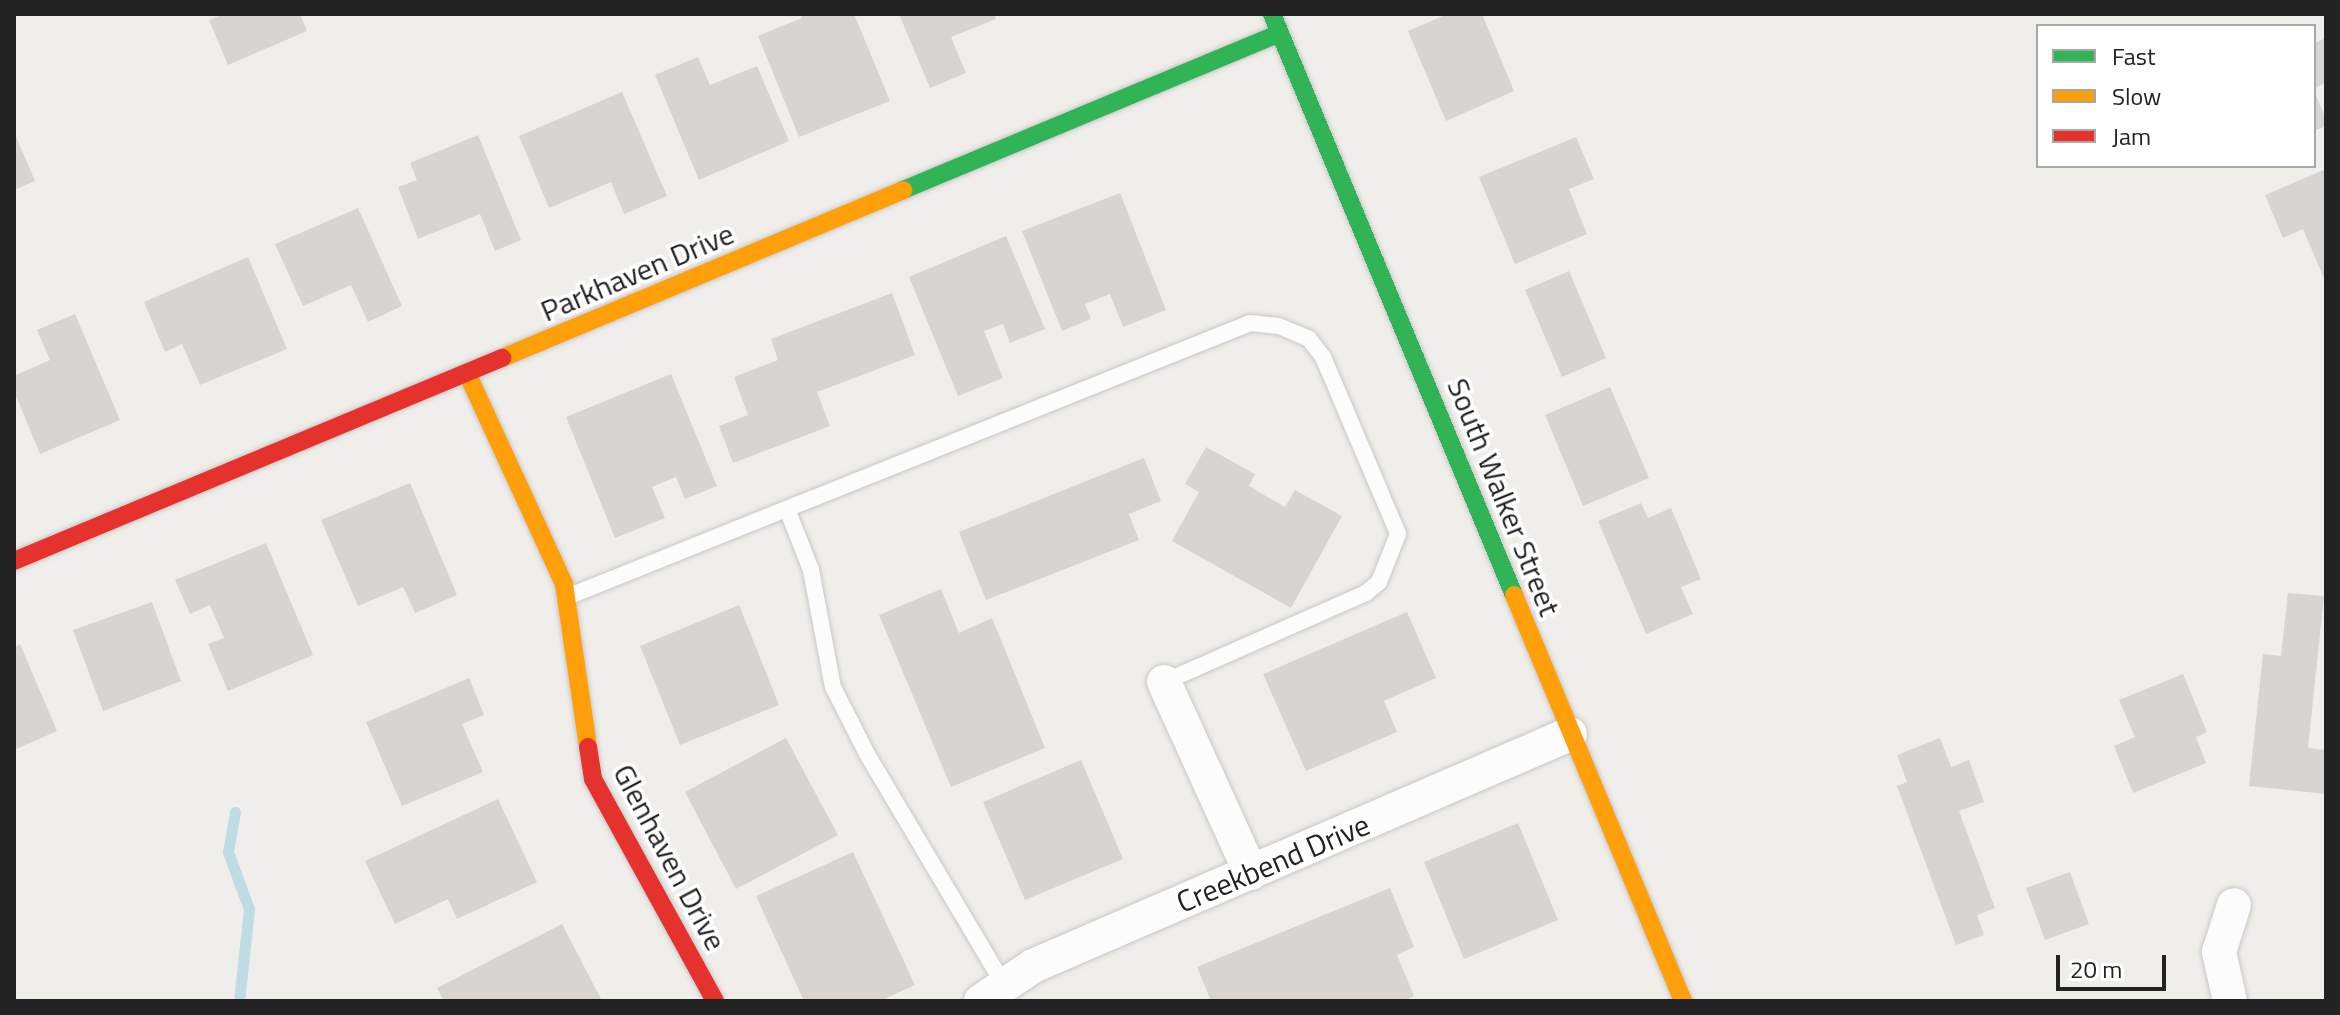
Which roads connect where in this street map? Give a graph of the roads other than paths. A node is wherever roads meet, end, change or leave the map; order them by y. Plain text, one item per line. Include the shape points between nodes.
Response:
1 (1272, 14) edge
2 (1280, 33) junction
3 (467, 373) junction
4 (787, 509) junction
5 (14, 561) edge
6 (566, 598) junction
7 (1164, 682) joint
8 (1570, 734) junction
9 (1251, 873) junction
10 (2234, 905) dead end
11 (993, 993) edge
12 (715, 1001) edge
13 (1683, 1001) edge
14 (2230, 1001) edge

1 - 2 street, South Walker Street
2 - 3 street, Parkhaven Drive
2 - 8 street, South Walker Street
3 - 5 street, Parkhaven Drive
3 - 6 street, Glenhaven Drive
4 - 6 lane
4 - 7 lane via 1250,323 1279,326 1309,339 1323,357 1398,534 1379,582 1366,593
4 - 11 lane via 811,570 833,687
6 - 12 street, Glenhaven Drive via 593,779
7 - 9 street
8 - 9 street, Creekbend Drive
8 - 13 street, South Walker Street
9 - 11 street, Creekbend Drive via 1033,966
10 - 14 street via 2219,952

